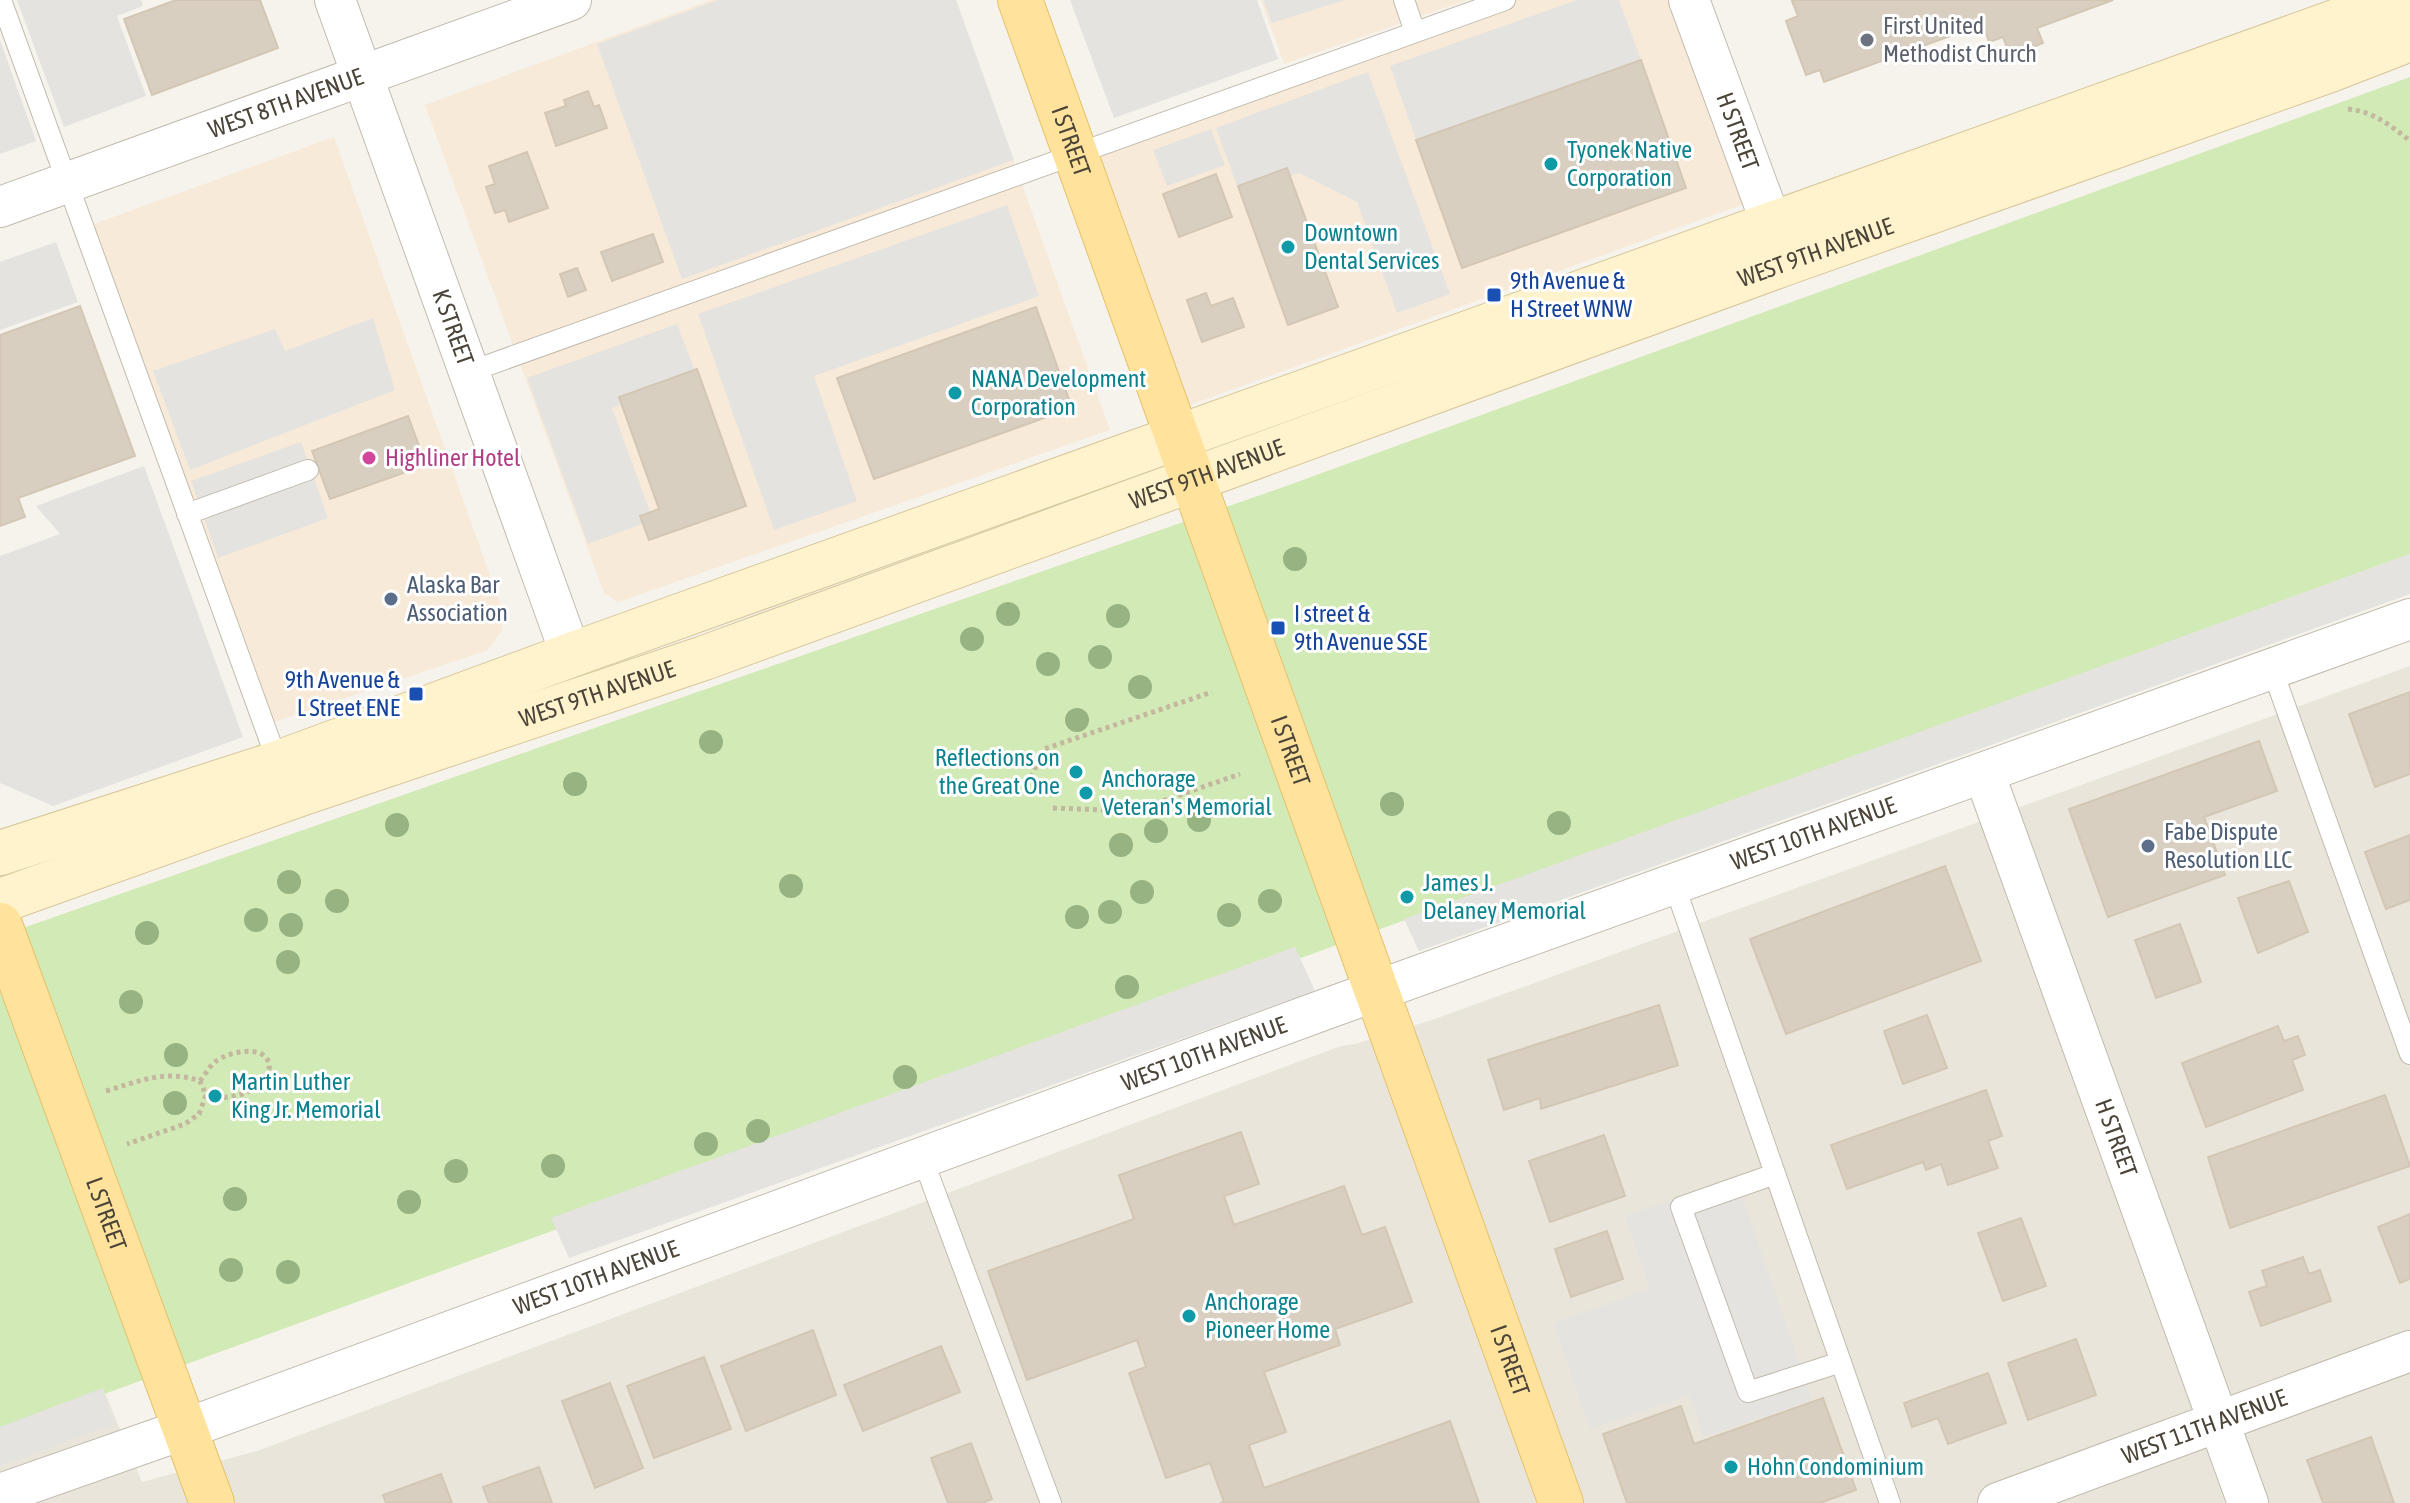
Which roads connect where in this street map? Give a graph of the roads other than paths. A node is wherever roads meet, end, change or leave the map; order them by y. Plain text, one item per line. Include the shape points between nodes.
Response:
1 (1, 0) edge
2 (335, 0) edge
3 (571, 0) edge
4 (1020, 0) edge
5 (1404, 0) edge
6 (1505, 0) edge
7 (1689, 0) edge
8 (2385, 19) edge
9 (1415, 32) junction
10 (363, 76) junction
11 (1075, 155) junction
12 (67, 182) junction
13 (0, 207) edge
14 (1779, 244) junction
15 (469, 372) junction
16 (1179, 438) junction
17 (308, 470) dead end
18 (1194, 480) junction
19 (187, 514) junction
20 (2410, 619) edge
21 (571, 655) junction
22 (2272, 669) junction
23 (278, 763) junction
24 (1984, 773) junction
25 (0, 853) edge
26 (1674, 884) junction
27 (0, 901) edge
28 (0, 925) edge
29 (1377, 990) junction
30 (2410, 1054) edge
31 (922, 1157) junction
32 (1775, 1174) junction
33 (2410, 1351) edge
34 (1841, 1362) junction
35 (2218, 1422) junction
36 (185, 1429) junction
37 (0, 1494) edge
38 (212, 1503) edge
39 (1051, 1503) edge
40 (1561, 1503) edge
41 (1890, 1503) edge
42 (1998, 1503) edge
43 (2248, 1503) edge

1 - 12 lane
2 - 10 street, K STREET
3 - 10 street, WEST 8TH AVENUE
4 - 11 main road, I STREET
5 - 9 lane
6 - 9 lane
7 - 14 street, H STREET
8 - 14 street, WEST 9TH AVENUE via 2330,70
9 - 11 lane
10 - 12 street, WEST 8TH AVENUE
10 - 15 street, K STREET
11 - 15 lane
11 - 16 main road, I STREET
12 - 13 street, WEST 8TH AVENUE
12 - 19 lane
14 - 16 street, WEST 9TH AVENUE
14 - 18 street, WEST 9TH AVENUE
15 - 21 street, K STREET
16 - 18 main road, I STREET
16 - 21 street, WEST 9TH AVENUE
17 - 19 lane
18 - 27 street, WEST 9TH AVENUE via 704,658
18 - 29 main road, I STREET
19 - 23 lane
20 - 22 street, WEST 10TH AVENUE
21 - 23 street, WEST 9TH AVENUE
22 - 24 street, WEST 10TH AVENUE
22 - 30 lane
23 - 25 street, WEST 9TH AVENUE
24 - 26 street, WEST 10TH AVENUE
24 - 35 street, H STREET
26 - 29 street, WEST 10TH AVENUE
26 - 32 lane
28 - 36 main road, L STREET
29 - 31 street, WEST 10TH AVENUE
29 - 40 main road, I STREET
31 - 36 street, WEST 10TH AVENUE
31 - 39 lane
32 - 34 lane
32 - 34 lane via 1681,1207 1748,1392
33 - 35 street, WEST 11TH AVENUE
34 - 41 lane
35 - 42 street, WEST 11TH AVENUE
35 - 43 street, H STREET
36 - 37 street, WEST 10TH AVENUE
36 - 38 main road, L STREET

